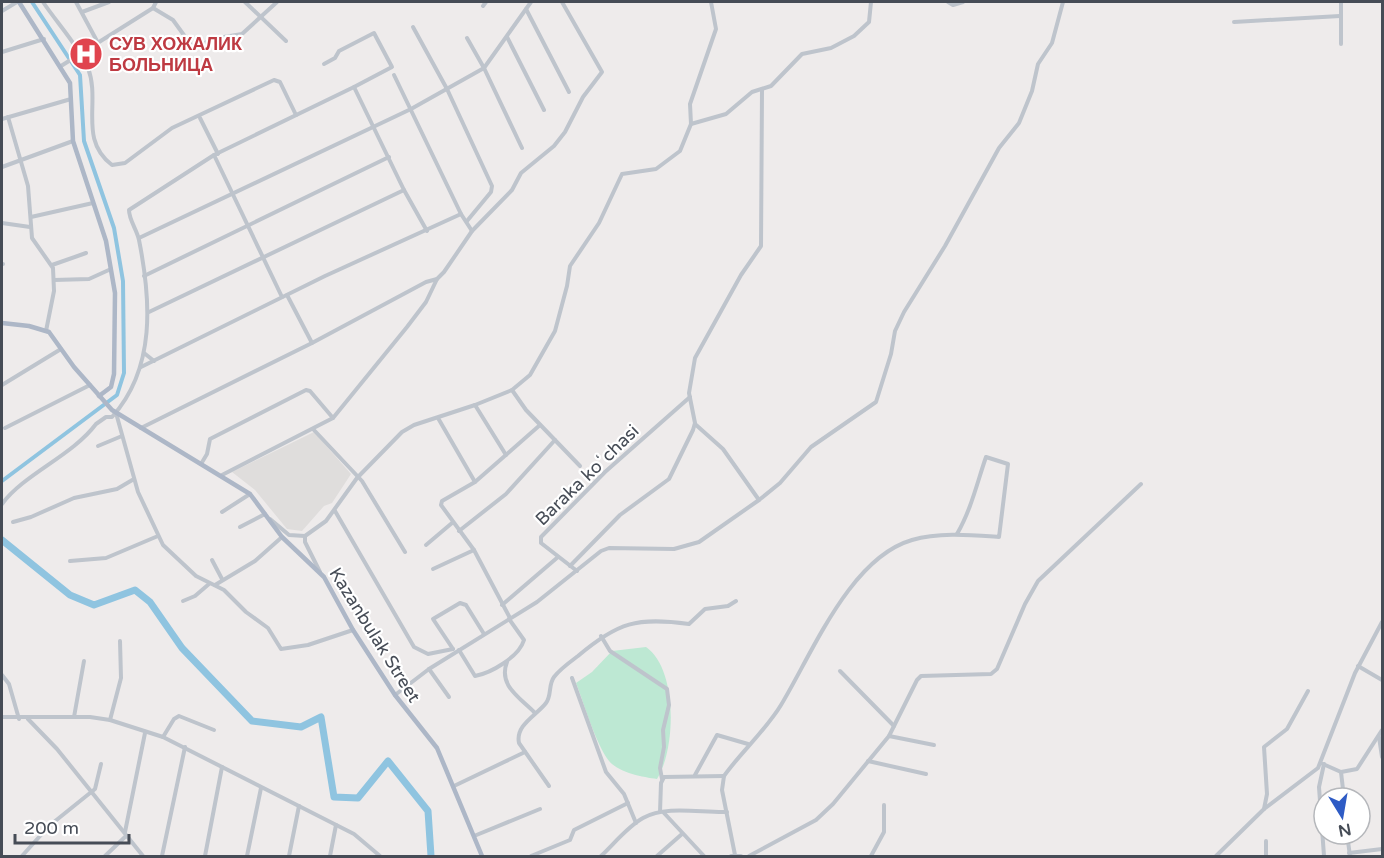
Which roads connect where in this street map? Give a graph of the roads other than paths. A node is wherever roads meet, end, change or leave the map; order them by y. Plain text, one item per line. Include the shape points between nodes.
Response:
1 (18, 2) edge
2 (43, 2) edge
3 (76, 2) edge
4 (109, 2) edge
5 (156, 2) edge
6 (245, 2) edge
7 (277, 2) edge
8 (531, 2) edge
9 (562, 2) edge
10 (570, 2) edge
11 (711, 2) edge
12 (871, 2) edge
13 (948, 2) edge
14 (963, 2) edge
15 (1063, 2) edge
16 (1341, 2) edge
17 (153, 8) junction
18 (565, 8) junction
19 (526, 9) junction
20 (2, 11) edge
21 (82, 12) junction
22 (261, 16) junction
23 (1340, 16) junction
24 (1234, 22) dead end
25 (413, 27) dead end
26 (507, 37) junction
27 (467, 38) dead end
28 (44, 39) junction
29 (286, 41) dead end
30 (98, 43) junction
31 (1341, 44) dead end
32 (2, 52) edge
33 (79, 56) junction
34 (324, 64) dead end
35 (63, 65) junction
36 (484, 68) junction
37 (394, 75) dead end
38 (354, 87) junction
39 (447, 89) junction
40 (762, 90) junction
41 (569, 92) dead end
42 (72, 99) junction
43 (411, 109) junction
44 (544, 110) dead end
45 (296, 115) junction
46 (8, 117) junction
47 (200, 118) junction
48 (2, 119) edge
49 (691, 124) junction
50 (373, 126) junction
51 (73, 141) junction
52 (522, 148) dead end
53 (216, 154) junction
54 (389, 157) junction
55 (22, 159) junction
56 (2, 167) edge
57 (404, 190) junction
58 (232, 193) junction
59 (93, 203) junction
60 (461, 214) junction
61 (31, 217) junction
62 (467, 221) junction
63 (2, 223) edge
64 (247, 226) junction
65 (30, 227) junction
66 (427, 231) junction
67 (472, 231) junction
68 (139, 238) junction
69 (86, 253) dead end
70 (262, 257) junction
71 (52, 265) junction
72 (111, 269) junction
73 (144, 276) junction
74 (437, 279) junction
75 (54, 280) junction
76 (285, 296) junction
77 (149, 312) junction
78 (2, 323) edge
79 (46, 331) junction
80 (312, 343) junction
81 (61, 349) junction
82 (144, 353) junction
83 (154, 361) junction
84 (141, 367) junction
85 (2, 385) edge
86 (90, 385) junction
87 (512, 390) junction
88 (690, 397) junction
89 (100, 398) junction
90 (476, 405) junction
91 (114, 411) junction
92 (333, 418) junction
93 (438, 418) junction
94 (695, 424) junction
95 (540, 426) junction
96 (5, 428) dead end
97 (140, 428) junction
98 (314, 429) junction
99 (122, 435) junction
100 (555, 440) junction
101 (98, 446) dead end
102 (506, 456) junction
103 (201, 464) junction
104 (580, 466) dead end
105 (222, 475) junction
106 (134, 478) junction
107 (357, 478) junction
108 (475, 482) junction
109 (1141, 484) dead end
110 (250, 494) junction
111 (759, 501) junction
112 (2, 504) edge
113 (334, 511) junction
114 (222, 512) dead end
115 (266, 515) junction
116 (13, 522) dead end
117 (452, 523) junction
118 (240, 527) dead end
119 (459, 531) junction
120 (957, 534) junction
121 (158, 536) junction
122 (305, 536) junction
123 (282, 537) junction
124 (426, 545) dead end
125 (474, 550) junction
126 (405, 552) dead end
127 (558, 557) junction
128 (212, 560) dead end
129 (70, 561) dead end
130 (570, 566) junction
131 (433, 569) dead end
132 (577, 571) junction
133 (320, 572) junction
134 (222, 579) junction
135 (209, 584) junction
136 (215, 585) junction
137 (183, 601) dead end
138 (736, 601) dead end
139 (502, 605) junction
140 (510, 618) junction
141 (1383, 622) edge
142 (353, 630) junction
143 (484, 634) junction
144 (601, 636) junction
145 (120, 641) dead end
146 (455, 650) junction
147 (84, 660) dead end
148 (507, 662) junction
149 (1358, 666) junction
150 (429, 669) junction
151 (840, 671) dead end
152 (2, 675) edge
153 (572, 678) dead end
154 (1383, 680) edge
155 (1308, 691) dead end
156 (395, 694) junction
157 (449, 697) dead end
158 (534, 712) junction
159 (2, 717) edge
160 (74, 717) junction
161 (19, 719) junction
162 (27, 719) junction
163 (110, 720) junction
164 (894, 726) junction
165 (214, 730) dead end
166 (1383, 730) edge
167 (145, 733) junction
168 (889, 736) junction
169 (1379, 736) junction
170 (163, 737) junction
171 (748, 744) junction
172 (934, 745) dead end
173 (184, 747) junction
174 (525, 752) junction
175 (1383, 758) edge
176 (868, 761) junction
177 (100, 764) dead end
178 (1322, 764) junction
179 (222, 767) junction
180 (1341, 772) junction
181 (926, 774) dead end
182 (695, 775) junction
183 (724, 776) junction
184 (662, 779) junction
185 (454, 786) junction
186 (549, 786) dead end
187 (1343, 786) edge
188 (261, 788) junction
189 (91, 793) junction
190 (628, 803) junction
191 (884, 805) dead end
192 (299, 806) junction
193 (540, 809) dead end
194 (1264, 809) junction
195 (662, 812) junction
196 (727, 812) junction
197 (636, 823) junction
198 (336, 825) junction
199 (126, 834) junction
200 (682, 834) junction
201 (474, 836) junction
202 (1266, 841) dead end
203 (1383, 849) edge
204 (1350, 855) edge
205 (22, 856) edge
206 (105, 856) edge
207 (142, 856) edge
208 (162, 856) edge
209 (205, 856) edge
210 (247, 856) edge
211 (290, 856) edge
212 (330, 856) edge
213 (380, 856) edge
214 (482, 856) edge
215 (531, 856) edge
216 (602, 856) edge
217 (657, 856) edge
218 (704, 856) edge
219 (733, 856) edge
220 (741, 856) edge
221 (749, 856) edge
222 (871, 856) edge
223 (1216, 856) edge
224 (1266, 856) edge
225 (1324, 856) edge

1 - 20 street
1 - 28 main road
2 - 33 street
3 - 21 street
4 - 21 street
5 - 17 street
6 - 22 street
7 - 22 street
8 - 19 street
9 - 18 street
10 - 18 street
11 - 49 street via 717,29 690,104
12 - 40 street via 869,22 854,36 831,48 802,54 771,86
13 - 14 street
15 - 111 street via 1052,43 1038,64 1019,123 999,148 895,331 876,402 811,447
16 - 23 street
17 - 22 street via 173,21 194,50 212,39 236,37
17 - 30 street
18 - 67 street via 602,72 554,146 521,173 512,190
19 - 26 street
19 - 41 street
21 - 30 street
22 - 29 street
23 - 24 street
23 - 31 street
25 - 39 street
26 - 36 street
26 - 44 street
27 - 36 street
28 - 32 street
28 - 35 main road
30 - 33 street
33 - 35 street
33 - 47 street via 89,78 93,136 100,154 112,165 125,164 158,137
34 - 38 street via 339,51 374,33 392,67
35 - 42 main road
36 - 39 street
36 - 52 street
37 - 43 street
38 - 45 street
38 - 50 street
39 - 43 street
39 - 62 street via 492,186
40 - 49 street via 752,92 726,114
40 - 88 street via 762,246 698,351
42 - 46 street
42 - 51 main road
43 - 50 street
43 - 60 street
45 - 47 street via 280,82 275,80
45 - 53 street
46 - 48 street
46 - 55 street
47 - 53 street
49 - 87 street via 680,151 656,169 622,174 599,223 570,266 555,331 530,375
50 - 54 street
50 - 58 street
51 - 55 street
51 - 59 main road
53 - 58 street
53 - 68 street via 129,210
54 - 57 street
54 - 64 street
55 - 56 street
55 - 61 street
57 - 66 street
57 - 70 street
58 - 64 street
58 - 68 street
59 - 61 street
59 - 72 main road
60 - 62 street
60 - 66 street
61 - 65 street
62 - 67 street
63 - 65 street
64 - 70 street
64 - 73 street
65 - 71 street via 37,248
66 - 76 street
67 - 74 street
68 - 73 street
69 - 71 street
70 - 76 street
70 - 77 street
71 - 75 street
72 - 75 street via 89,279
72 - 89 main road via 115,293 114,374 111,387
73 - 77 street
74 - 80 street
74 - 92 street via 426,302
75 - 79 street
76 - 80 street
76 - 83 street
77 - 82 street
78 - 79 main road
79 - 81 main road, Kazanbulak Street
80 - 97 street
81 - 85 street
81 - 86 main road, Kazanbulak Street
82 - 83 street
82 - 84 street
83 - 84 street
84 - 91 street
86 - 89 main road, Kazanbulak Street
86 - 96 street
87 - 90 street
87 - 95 street, Baraka koʻchasi
88 - 94 street
88 - 127 street, Baraka koʻchasi via 605,472 541,537 540,542
89 - 91 main road, Kazanbulak Street
90 - 93 street
90 - 102 street
91 - 97 main road, Kazanbulak Street
91 - 99 street
91 - 112 street via 41,473 9,494
92 - 98 street
92 - 103 street via 306,390 210,439
93 - 107 street via 402,432
93 - 108 street
94 - 111 street via 723,449
94 - 130 street via 669,479 620,515
95 - 100 street, Baraka koʻchasi
95 - 102 street
97 - 103 main road, Kazanbulak Street
98 - 105 street
98 - 107 street
99 - 101 street
99 - 106 street
100 - 104 street, Baraka koʻchasi
100 - 119 street via 506,494
102 - 108 street
103 - 105 main road, Kazanbulak Street
105 - 110 main road, Kazanbulak Street
106 - 116 street via 117,489 74,498
106 - 121 street
107 - 113 street
107 - 126 street
108 - 117 street via 442,501
109 - 164 street via 1038,581 998,669 991,674 921,676
110 - 114 street
110 - 115 main road, Kazanbulak Street
111 - 132 street via 690,546 653,550 609,548
113 - 122 street
113 - 146 street via 414,647 428,654
115 - 118 street
115 - 122 street via 289,535
115 - 123 main road, Kazanbulak Street
117 - 119 street
117 - 124 street
119 - 125 street
120 - 120 street via 999,537 1008,464 986,457 969,512
120 - 171 street via 901,544 863,571 779,708
121 - 129 street via 106,558
121 - 135 street via 196,576
122 - 133 street
123 - 133 main road, Kazanbulak Street
123 - 134 street via 255,561
125 - 131 street
125 - 139 street
127 - 130 street, Baraka koʻchasi
127 - 139 street
128 - 134 street
130 - 132 street, Baraka koʻchasi
132 - 140 street
133 - 142 main road, Kazanbulak Street
134 - 136 street
135 - 136 street
135 - 137 street
136 - 142 street via 268,628 281,648 308,645
138 - 144 street via 705,609 689,624 629,623
139 - 140 street
140 - 143 street
140 - 148 street via 524,640 518,653
141 - 149 street
142 - 156 main road, Kazanbulak Street
143 - 146 street
143 - 146 street via 466,605 460,603 434,618
144 - 158 street via 553,677 548,700
144 - 184 street via 610,651 667,689
145 - 163 street via 121,678
146 - 148 street via 475,676
146 - 150 street
147 - 160 street
148 - 158 street via 505,682
149 - 154 street
149 - 178 street
150 - 156 street
150 - 157 street
151 - 164 street
152 - 161 street via 9,684
153 - 190 street via 606,772
155 - 194 street via 1287,729 1264,747
156 - 185 main road, Kazanbulak Street via 437,748
158 - 174 street via 518,737
159 - 161 street
160 - 162 street
160 - 163 street
161 - 162 street
162 - 189 street via 57,749
163 - 167 street
164 - 168 street
165 - 170 street via 179,716
166 - 169 street
167 - 170 street
167 - 199 street
168 - 172 street
168 - 176 street
169 - 175 street
169 - 180 street via 1360,766
170 - 173 street
171 - 182 street via 717,735
171 - 183 street
173 - 179 street
173 - 208 street
174 - 185 street
174 - 186 street
176 - 181 street
176 - 221 street via 816,820
177 - 189 street via 97,784
178 - 180 street
178 - 194 street
178 - 225 street via 1319,787
179 - 188 street
179 - 209 street
180 - 187 street
182 - 183 street
182 - 184 street
183 - 196 street via 722,790
184 - 195 street
185 - 201 main road, Kazanbulak Street
188 - 192 street
188 - 210 street
189 - 199 street
189 - 205 street via 49,826
190 - 197 street
190 - 215 street via 574,830 570,840
191 - 222 street via 884,832
192 - 198 street
192 - 211 street
193 - 201 street
194 - 223 street
195 - 196 street
195 - 197 street
195 - 200 street
196 - 219 street
197 - 216 street
198 - 212 street
198 - 213 street
199 - 206 street
199 - 207 street
200 - 217 street
200 - 218 street
201 - 214 main road, Kazanbulak Street
202 - 224 street
203 - 204 street
219 - 220 street

